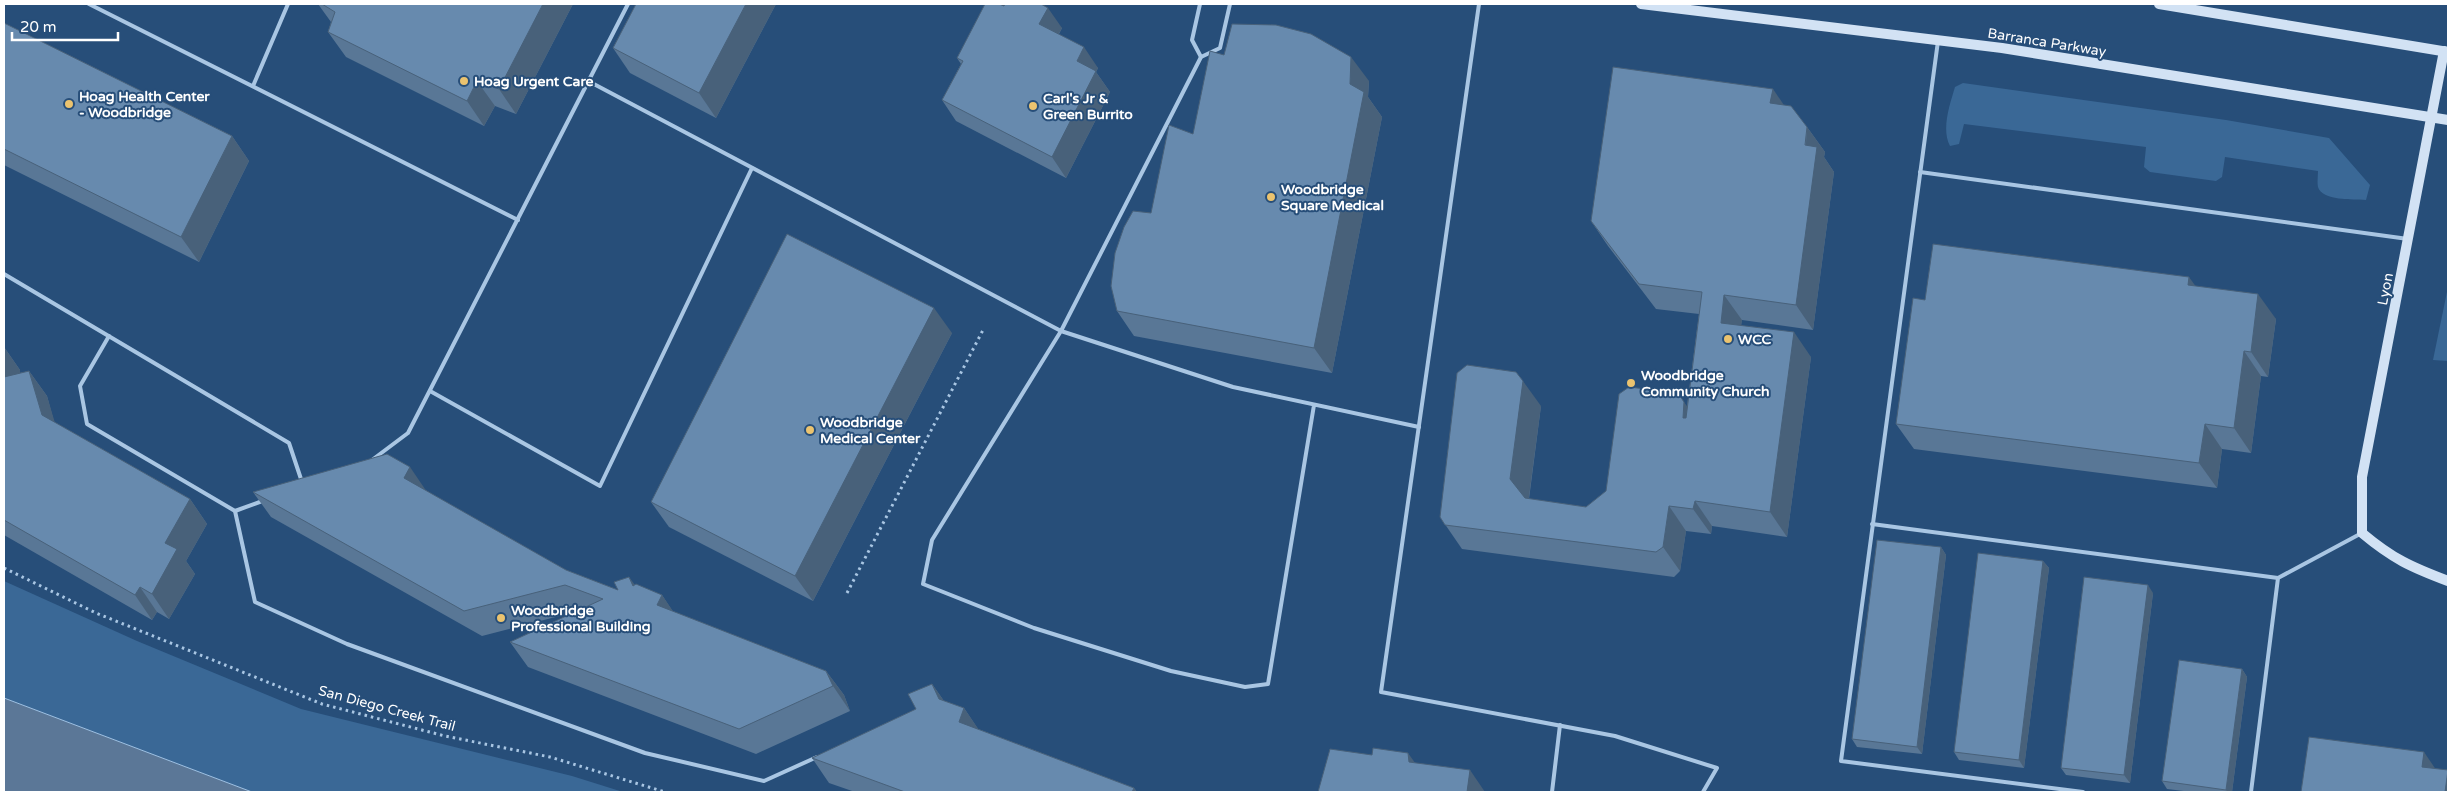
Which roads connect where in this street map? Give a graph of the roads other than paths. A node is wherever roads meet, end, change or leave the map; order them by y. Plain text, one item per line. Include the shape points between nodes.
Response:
1 (89, 4) edge
2 (288, 4) edge
3 (628, 4) edge
4 (1200, 4) edge
5 (1230, 4) edge
6 (1479, 4) edge
7 (1641, 4) edge
8 (2159, 4) edge
9 (1938, 41) junction
10 (2446, 51) edge
11 (1201, 57) junction
12 (590, 82) junction
13 (252, 86) junction
14 (2432, 117) junction
15 (2448, 120) edge
16 (752, 168) junction
17 (1920, 172) junction
18 (518, 220) junction
19 (2408, 239) junction
20 (4, 274) edge
21 (1060, 331) junction
22 (109, 336) junction
23 (430, 391) junction
24 (1314, 404) junction
25 (1419, 427) junction
26 (370, 462) edge
27 (312, 483) edge
28 (303, 485) junction
29 (294, 488) edge
30 (269, 498) edge
31 (235, 511) junction
32 (1872, 524) junction
33 (2362, 533) junction
34 (2278, 578) junction
35 (2448, 581) edge
36 (1560, 725) junction
37 (822, 755) edge
38 (1552, 792) edge
39 (1703, 792) edge
40 (2083, 792) edge
41 (2251, 792) edge

1 - 13 lane
2 - 13 lane
3 - 12 lane
4 - 11 lane via 1192,40
5 - 11 lane via 1220,48
6 - 25 lane
7 - 9 main road, Barranca Parkway
8 - 10 main road
9 - 14 main road, Barranca Parkway
9 - 17 lane
10 - 14 main road, Lyon
11 - 21 lane
12 - 16 lane
12 - 18 lane
13 - 18 lane
14 - 15 main road, Barranca Parkway
14 - 19 main road, Lyon
16 - 21 lane
16 - 23 lane via 600,486
17 - 19 lane
17 - 32 lane
18 - 23 lane
19 - 33 main road, Lyon via 2362,477
20 - 22 lane
21 - 24 lane via 1233,388
21 - 24 lane via 932,540 923,584 1034,628 1171,671 1245,687 1268,684
22 - 28 lane via 289,443
22 - 31 lane via 80,386 87,424
23 - 26 lane via 408,433
24 - 25 lane
25 - 36 lane via 1382,692
27 - 28 lane
28 - 29 lane
30 - 31 lane
31 - 37 lane via 255,602 347,644 645,753 755,779 764,781
32 - 34 lane
32 - 40 lane via 1841,760
33 - 34 lane
33 - 35 main road via 2388,555
34 - 41 lane
36 - 38 lane
36 - 39 lane via 1615,736 1717,768

